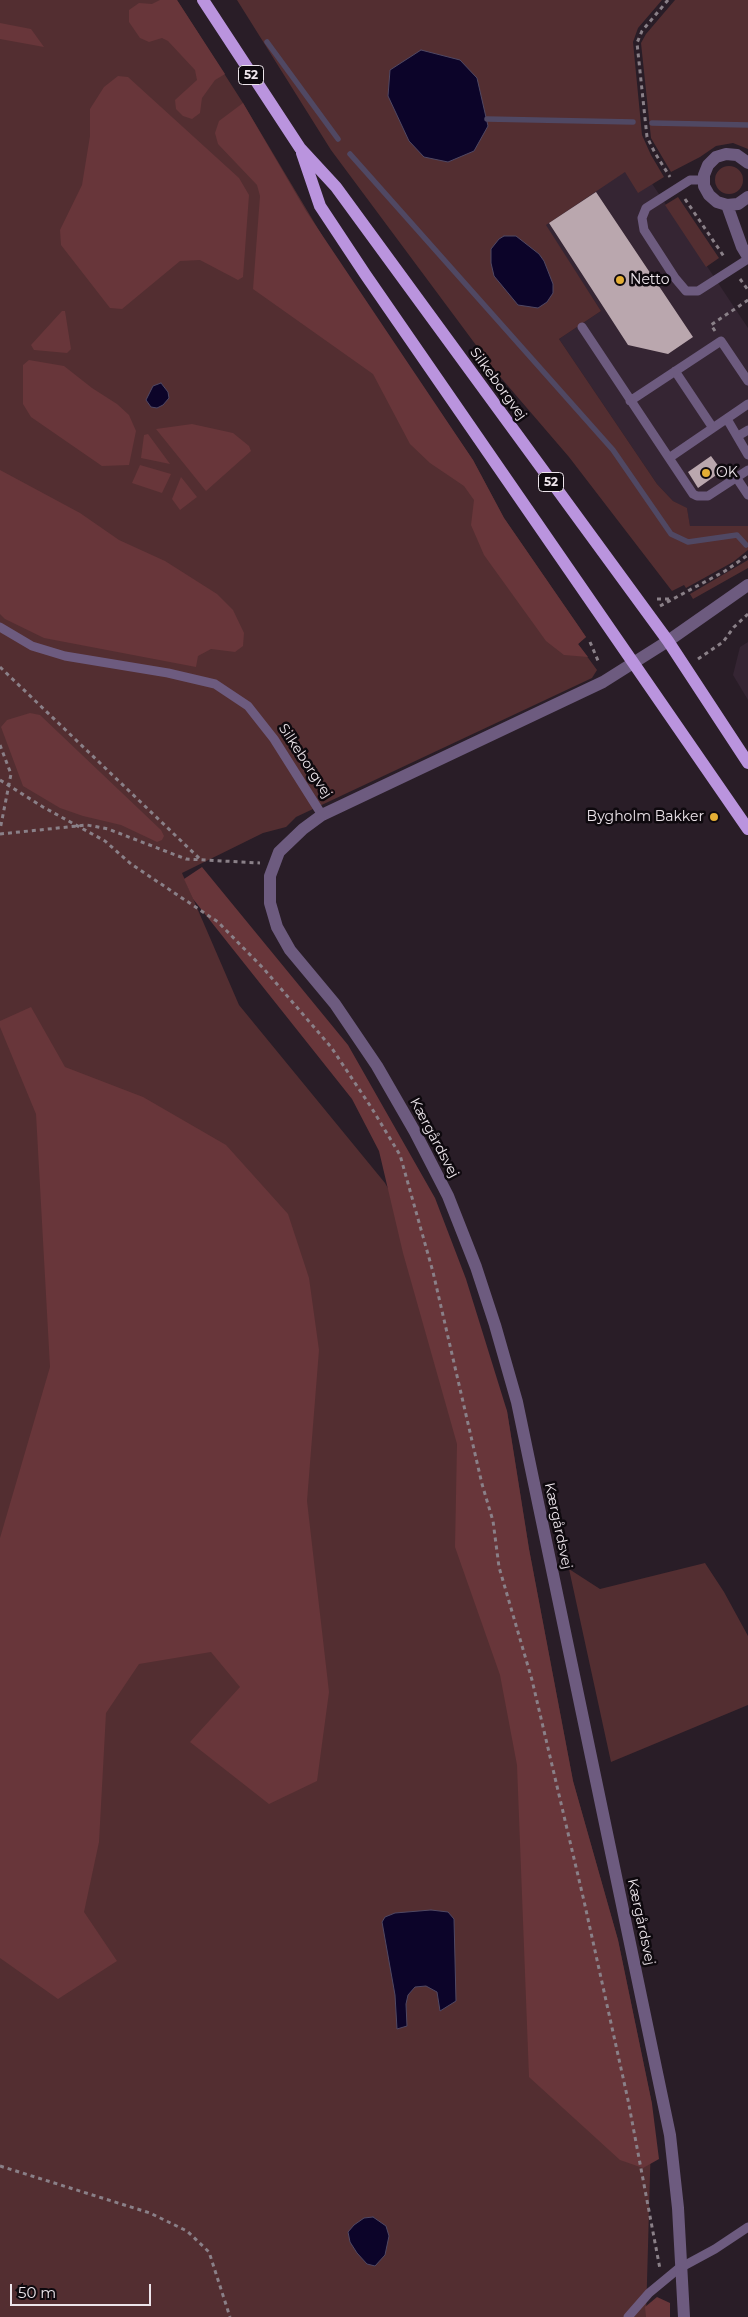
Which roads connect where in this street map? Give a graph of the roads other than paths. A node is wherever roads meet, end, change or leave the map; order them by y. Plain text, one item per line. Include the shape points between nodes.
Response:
1 (203, 0) edge
2 (300, 148) junction
3 (748, 163) edge
4 (704, 180) junction
5 (748, 197) edge
6 (727, 205) junction
7 (748, 258) edge
8 (582, 327) dead end
9 (675, 371) junction
10 (748, 381) edge
11 (630, 401) junction
12 (748, 404) edge
13 (727, 419) junction
14 (713, 428) junction
15 (748, 430) edge
16 (738, 436) junction
17 (748, 455) edge
18 (669, 458) junction
19 (748, 470) edge
20 (736, 477) junction
21 (748, 495) edge
22 (748, 585) edge
23 (0, 627) edge
24 (668, 641) junction
25 (634, 663) junction
26 (748, 763) edge
27 (322, 814) junction
28 (748, 829) edge
29 (748, 2227) edge
30 (682, 2268) junction
31 (628, 2317) edge
32 (684, 2317) edge

1 - 2 main road, Silkeborgvej / 52
2 - 24 main road, Silkeborgvej / 52 via 342,195
2 - 25 main road, Silkeborgvej / 52 via 320,206
3 - 4 street via 737,155 726,154 708,165
4 - 6 street via 709,195
4 - 7 lane via 690,180 646,208 642,218 644,230 686,291 698,291
5 - 6 street via 738,204
6 - 7 street
8 - 11 lane
9 - 10 lane via 721,341
9 - 11 lane
9 - 14 lane
11 - 18 lane
12 - 13 lane
13 - 14 lane
13 - 16 lane
14 - 18 lane
15 - 16 lane
16 - 17 lane
18 - 20 lane via 697,496 708,496
19 - 20 lane
20 - 21 lane
22 - 24 street
23 - 27 lane, Silkeborgvej via 32,646 65,656 215,684 248,706 274,739
24 - 25 street, Silkeborgvej
24 - 26 main road, Silkeborgvej / 52
25 - 27 street, Silkeborgvej via 512,726
25 - 28 main road, Silkeborgvej / 52
27 - 30 street, Kærgårdsvej via 279,852 270,876 270,902 277,927 290,950 335,1004 416,1132 448,1196 495,1325 517,1402 670,2135
29 - 30 lane
30 - 31 lane via 649,2293
30 - 32 street, Kærgårdsvej

